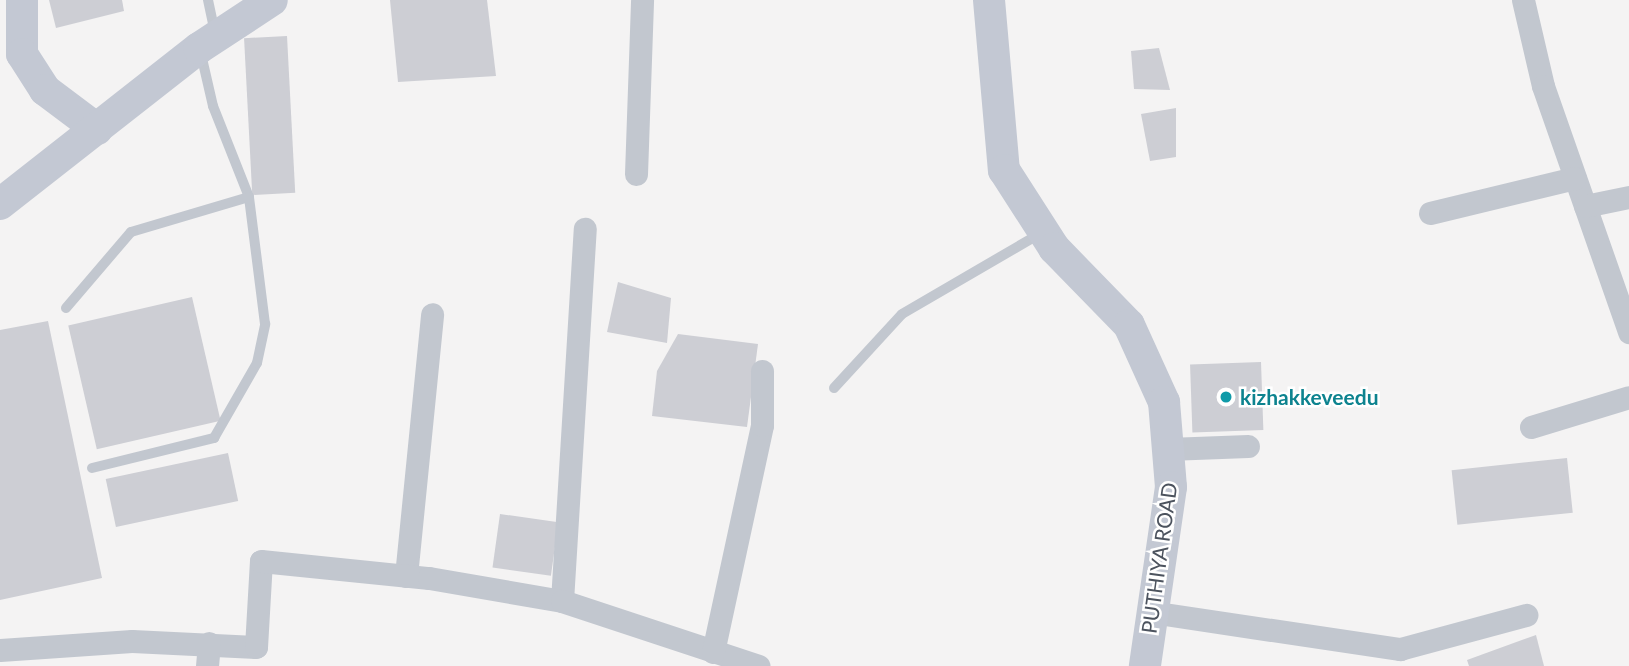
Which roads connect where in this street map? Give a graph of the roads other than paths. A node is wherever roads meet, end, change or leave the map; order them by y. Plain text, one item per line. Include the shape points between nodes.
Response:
1 (22, 0) edge
2 (208, 0) edge
3 (272, 0) edge
4 (642, 0) edge
5 (989, 0) edge
6 (1523, 0) edge
7 (207, 42) junction
8 (97, 129) junction
9 (636, 174) dead end
10 (1575, 178) junction
11 (249, 197) junction
12 (1629, 197) edge
13 (0, 204) edge
14 (1585, 206) junction
15 (1430, 213) dead end
16 (585, 229) dead end
17 (1043, 231) junction
18 (66, 308) dead end
19 (432, 314) dead end
20 (1629, 332) edge
21 (762, 371) dead end
22 (834, 388) dead end
23 (1629, 397) edge
24 (1531, 427) dead end
25 (1248, 446) dead end
26 (1168, 449) junction
27 (92, 468) dead end
28 (406, 576) junction
29 (562, 601) junction
30 (1151, 612) junction
31 (1526, 615) dead end
32 (209, 643) junction
33 (0, 650) edge
34 (713, 652) junction
35 (207, 666) edge
36 (759, 666) edge
37 (1145, 666) edge

1 - 8 street via 22,54 45,90
2 - 7 lane
3 - 7 street
4 - 9 street
5 - 17 street, PUTHIYA ROAD via 1004,170
6 - 10 street via 1543,86
7 - 8 street
7 - 11 lane via 213,106
8 - 13 street
10 - 14 street
10 - 15 street
11 - 18 lane via 131,232
11 - 27 lane via 265,324 257,363 215,438
12 - 14 street
14 - 20 street
16 - 29 street
17 - 22 lane via 902,314
17 - 26 street, PUTHIYA ROAD via 1129,325 1164,402
19 - 28 street
21 - 34 street via 762,425
23 - 24 street
25 - 26 street
26 - 30 street, PUTHIYA ROAD via 1171,487
28 - 29 street
28 - 32 street via 261,561 256,647
29 - 34 street
30 - 31 street via 1400,649
30 - 37 street, PUTHIYA ROAD
32 - 33 street via 132,641
32 - 35 street
34 - 36 street

